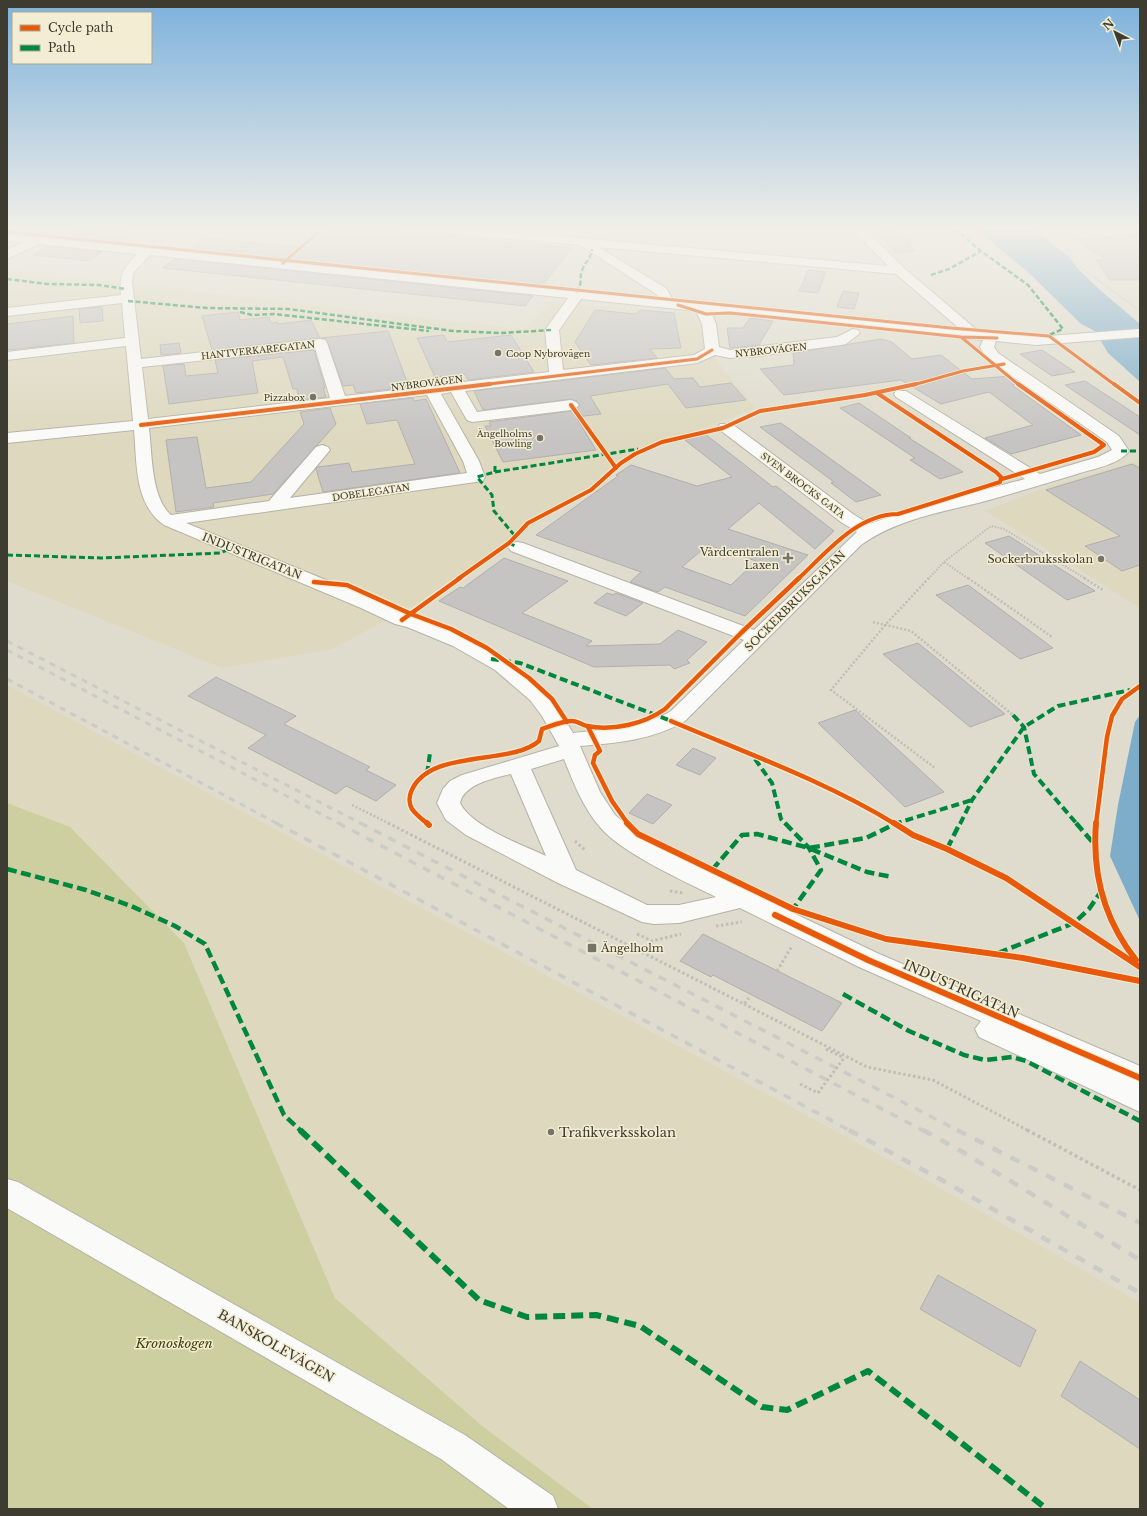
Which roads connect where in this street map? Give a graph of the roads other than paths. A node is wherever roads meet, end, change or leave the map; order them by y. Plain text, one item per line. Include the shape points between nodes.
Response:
1 (113, 300) edge
2 (128, 300) edge
3 (574, 300) edge
4 (631, 300) edge
5 (666, 300) edge
6 (937, 300) edge
7 (663, 303) junction
8 (7, 312) edge
9 (710, 314) junction
10 (853, 333) dead end
11 (1140, 333) edge
12 (984, 336) junction
13 (132, 341) junction
14 (712, 350) junction
15 (7, 356) edge
16 (135, 364) junction
17 (556, 374) junction
18 (456, 387) junction
19 (432, 390) junction
20 (901, 394) dead end
21 (339, 402) junction
22 (571, 405) dead end
23 (141, 425) junction
24 (733, 432) dead end
25 (7, 438) edge
26 (322, 450) dead end
27 (1038, 480) junction
28 (275, 505) junction
29 (169, 520) junction
30 (868, 531) junction
31 (517, 547) dead end
32 (758, 638) junction
33 (569, 744) junction
34 (518, 766) junction
35 (567, 877) junction
36 (744, 911) junction
37 (868, 960) junction
38 (1140, 1078) edge
39 (1140, 1100) edge
40 (7, 1192) edge
41 (540, 1509) edge

1 - 8 street
2 - 13 street, INDUSTRIGATAN
3 - 17 street via 552,330
4 - 7 street
5 - 7 street
6 - 12 street
7 - 9 street
9 - 12 street via 760,312
9 - 14 street
10 - 14 street, NYBROVÄGEN via 841,341 766,352 730,354
11 - 12 street via 1036,341
12 - 27 street, SOCKERBRUKSGATAN via 992,356 1113,440 1121,451 1104,460
13 - 15 street
13 - 16 street, INDUSTRIGATAN
14 - 17 street, NYBROVÄGEN via 696,358
16 - 21 street, HANTVERKAREGATAN via 320,344
16 - 23 street, INDUSTRIGATAN
17 - 18 street, NYBROVÄGEN
18 - 19 street, NYBROVÄGEN
18 - 22 street via 472,417
19 - 21 street, NYBROVÄGEN
19 - 28 street, DOBELEGATAN via 471,461 477,477
20 - 27 street
21 - 23 street, NYBROVÄGEN
23 - 25 street, NYBROVÄGEN
23 - 29 street, INDUSTRIGATAN via 150,494 157,511
24 - 30 street, SVEN BROCKS GATA
26 - 28 street
27 - 30 street, SOCKERBRUKSGATAN via 904,518
28 - 29 street, DOBELEGATAN
29 - 33 street, INDUSTRIGATAN via 402,620 472,647 502,666 537,696 551,713
30 - 32 street, SOCKERBRUKSGATAN
31 - 32 street
32 - 33 street, SOCKERBRUKSGATAN via 678,716 662,726
33 - 34 street, SOCKERBRUKSGATAN
33 - 36 street, INDUSTRIGATAN via 589,792 607,821 617,831
34 - 35 street
34 - 35 street, SOCKERBRUKSGATAN via 487,773 460,785 451,794 449,801 453,814 487,837
35 - 36 street via 634,910 650,915
36 - 37 street, INDUSTRIGATAN
37 - 38 street, INDUSTRIGATAN
37 - 39 street, INDUSTRIGATAN via 879,978
40 - 41 street, BANSKOLEVÄGEN via 453,1447

